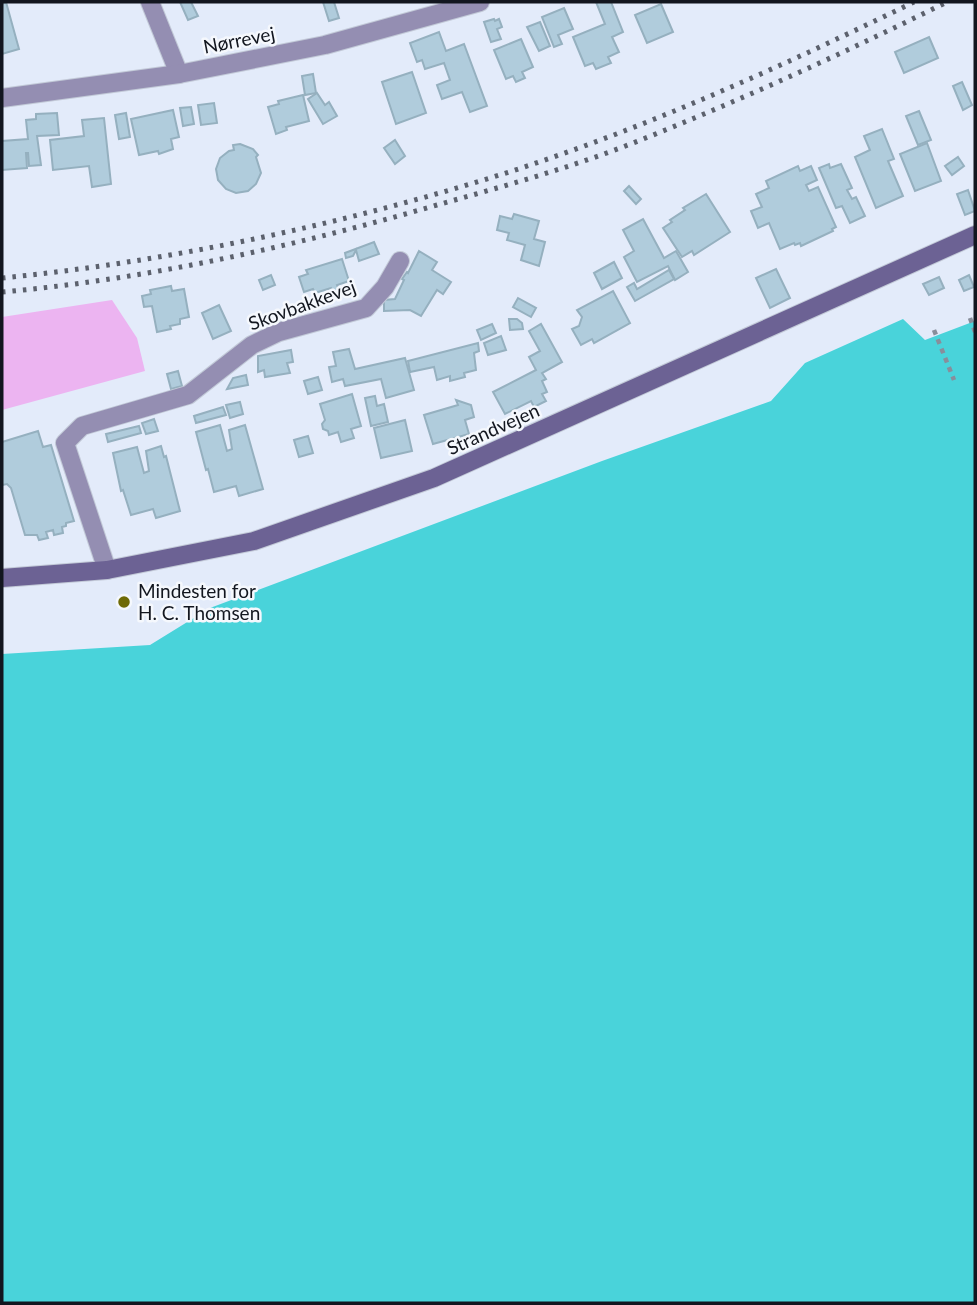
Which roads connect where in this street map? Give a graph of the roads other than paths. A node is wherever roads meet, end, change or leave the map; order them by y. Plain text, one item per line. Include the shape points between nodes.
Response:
1 (149, 2) edge
2 (480, 2) edge
3 (179, 74) junction
4 (2, 98) edge
5 (975, 235) edge
6 (400, 261) dead end
7 (107, 570) junction
8 (2, 578) edge

1 - 3 street
2 - 3 street, Nørrevej via 325,45
3 - 4 street, Nørrevej
5 - 7 main road, Strandvejen via 434,478 254,541
6 - 7 street, Skovbakkevej via 366,308 279,332 252,345 188,395 82,426 65,443
7 - 8 main road, Strandvejen

